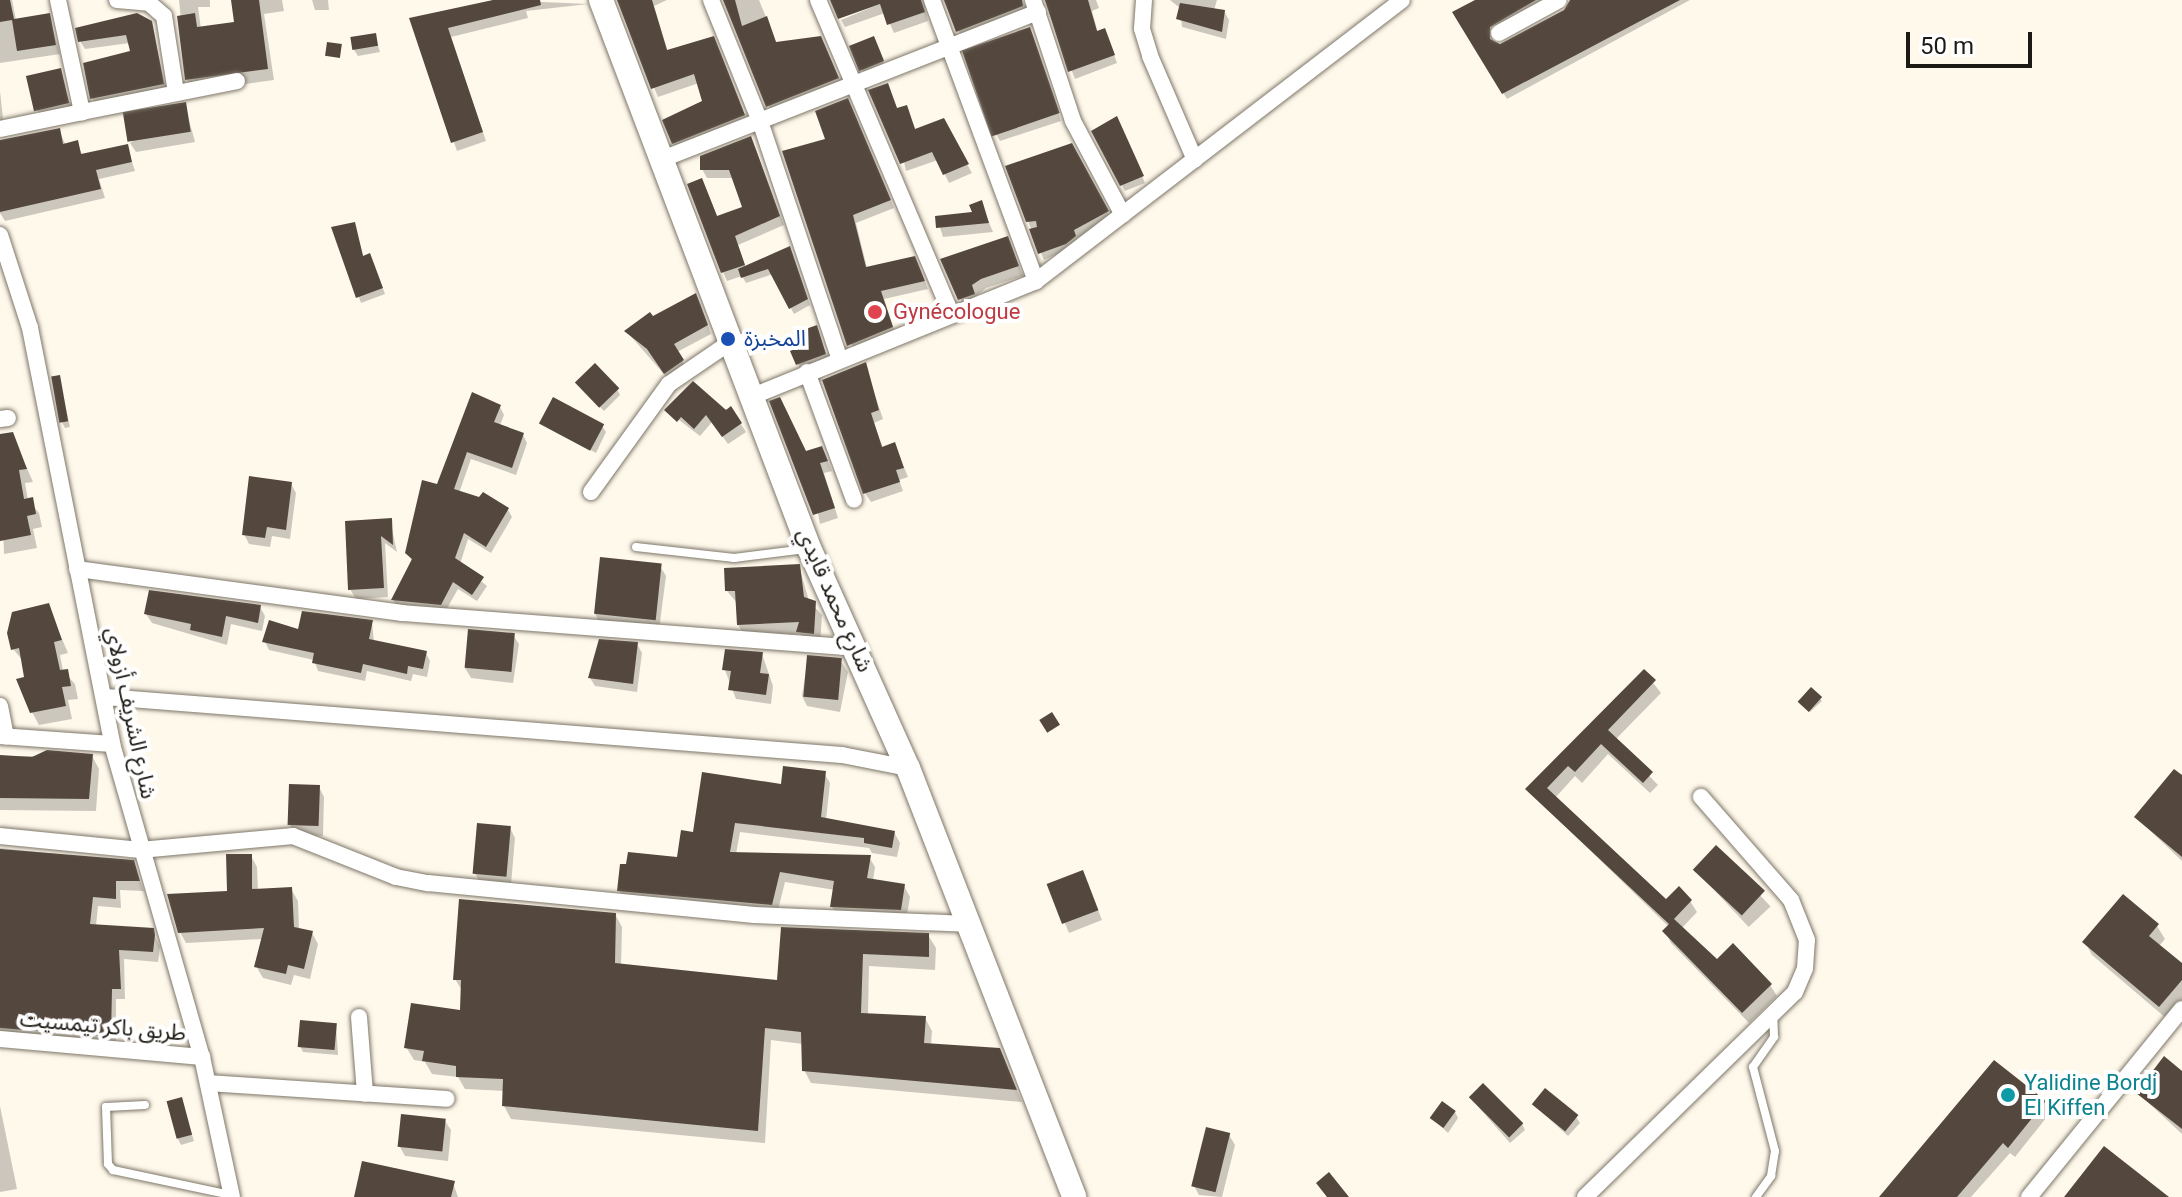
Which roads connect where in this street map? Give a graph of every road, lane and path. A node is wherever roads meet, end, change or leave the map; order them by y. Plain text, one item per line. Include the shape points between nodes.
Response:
1 (58, 0) edge
2 (117, 0) edge
3 (601, 0) edge
4 (711, 0) edge
5 (818, 0) edge
6 (932, 0) edge
7 (1144, 0) edge
8 (1402, 0) edge
9 (1559, 0) edge
10 (1036, 6) edge
11 (1499, 33) dead end
12 (949, 45) junction
13 (237, 81) dead end
14 (853, 83) junction
15 (176, 93) junction
16 (82, 112) junction
17 (760, 121) junction
18 (0, 129) edge
19 (660, 160) junction
20 (1195, 160) junction
21 (1123, 215) junction
22 (0, 235) edge
23 (1036, 281) junction
24 (952, 315) junction
25 (729, 343) junction
26 (840, 360) junction
27 (807, 372) junction
28 (753, 396) junction
29 (591, 492) dead end
30 (854, 500) dead end
31 (636, 547) dead end
32 (809, 548) junction
33 (77, 569) junction
34 (857, 648) junction
35 (105, 697) junction
36 (0, 706) edge
37 (3, 736) edge
38 (112, 744) junction
39 (908, 768) junction
40 (1701, 797) dead end
41 (0, 836) edge
42 (140, 850) junction
43 (966, 924) junction
44 (2182, 1009) edge
45 (1773, 1013) junction
46 (359, 1017) dead end
47 (0, 1039) edge
48 (202, 1057) junction
49 (208, 1083) junction
50 (365, 1094) junction
51 (446, 1099) dead end
52 (145, 1105) dead end
53 (232, 1196) edge
54 (1074, 1197) edge
55 (1585, 1197) edge
56 (1756, 1197) edge
57 (2029, 1197) edge

1 - 16 street
2 - 15 street via 149,3 164,16
3 - 19 main road, شارع محمد قايدي
4 - 17 street
5 - 14 street
6 - 12 street
7 - 20 street via 1142,29 1150,56
8 - 20 street
9 - 11 street
10 - 12 street
10 - 21 street via 1073,121
12 - 14 street
12 - 23 street
13 - 15 street
14 - 17 street
14 - 24 street
15 - 16 street
16 - 18 street
17 - 19 street
17 - 26 street
19 - 25 main road, شارع محمد قايدي
20 - 21 street
21 - 23 street
22 - 33 street, شارع الشريف أزولاي via 30,328
23 - 24 street
24 - 26 street
25 - 28 main road, شارع محمد قايدي
25 - 29 street via 669,384
26 - 27 street
27 - 28 street
27 - 30 street
28 - 32 main road, شارع محمد قايدي
31 - 32 lane via 734,558
32 - 34 main road, شارع محمد قايدي
33 - 34 street via 402,613
33 - 35 street, شارع الشريف أزولاي
34 - 39 main road, شارع محمد قايدي
35 - 38 street, شارع الشريف أزولاي
35 - 39 street via 828,754
36 - 37 street
37 - 38 street
38 - 42 street, شارع الشريف أزولاي
39 - 43 main road, شارع محمد قايدي
40 - 45 street via 1801,918 1807,940 1805,968 1795,992
41 - 42 street
42 - 43 street via 293,836 396,877 428,883 754,915
42 - 48 street, شارع الشريف أزولاي
43 - 54 main road, شارع محمد قايدي
44 - 57 street
45 - 55 street
45 - 56 lane via 1774,1037 1753,1067 1775,1151 1771,1176
46 - 50 street
47 - 48 street, طريق باكر تيمسيت
48 - 49 street, شارع الشريف أزولاي
49 - 50 street
49 - 53 street, شارع الشريف أزولاي
50 - 51 street
52 - 53 lane via 106,1107 108,1164 113,1170

